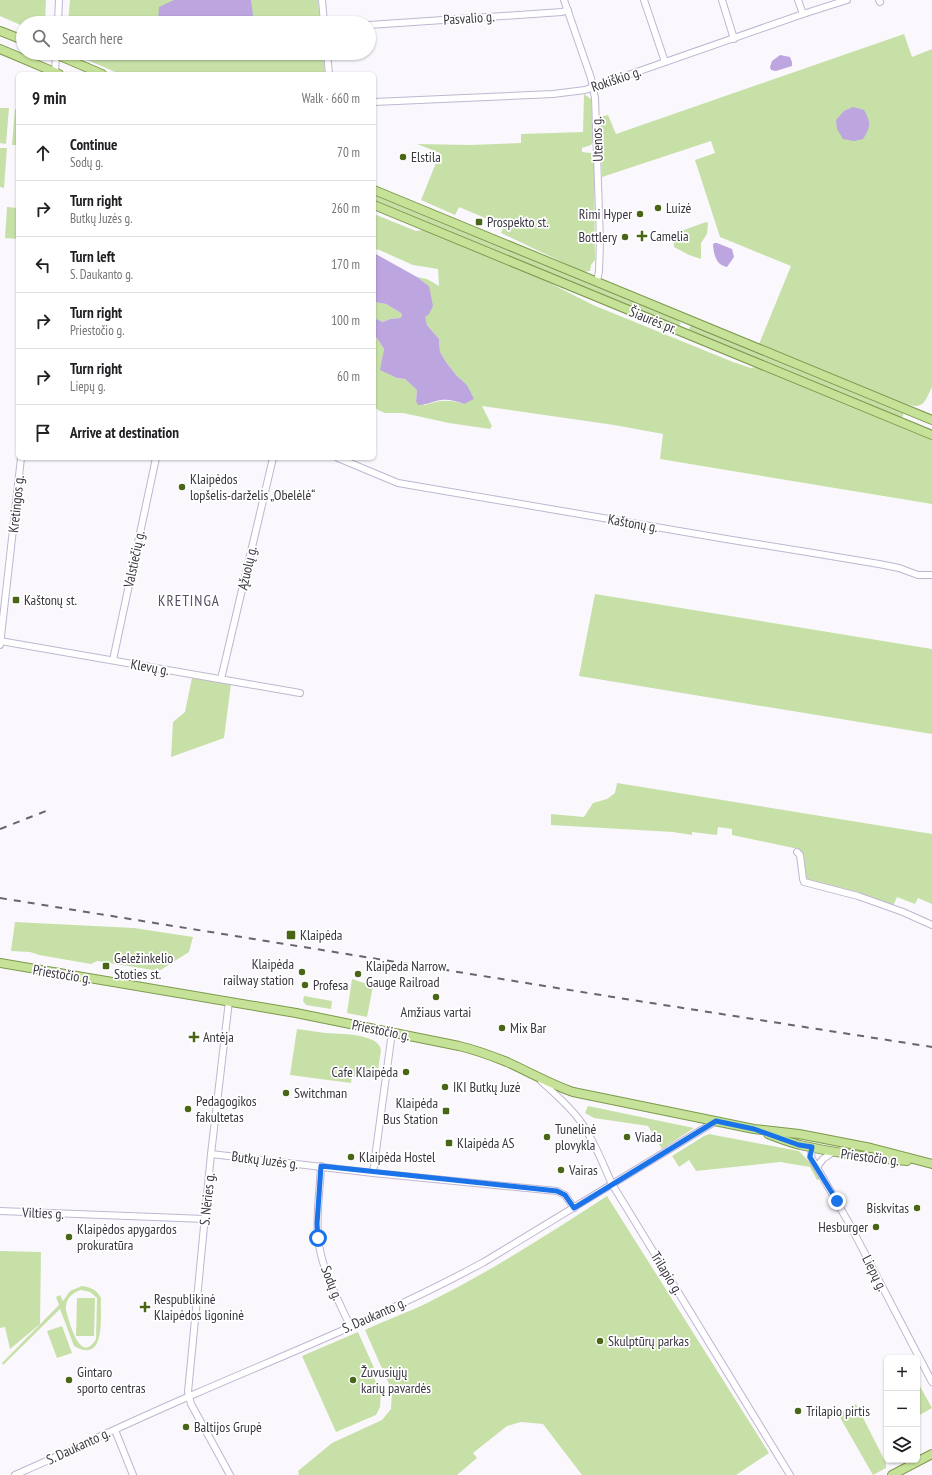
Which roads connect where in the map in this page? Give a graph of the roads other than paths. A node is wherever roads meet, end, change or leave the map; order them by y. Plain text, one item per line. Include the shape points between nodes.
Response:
1 (59, 0) edge
2 (322, 0) edge
3 (564, 0) edge
4 (644, 0) edge
5 (722, 0) edge
6 (798, 0) edge
7 (847, 0) edge
8 (568, 10) junction
9 (803, 14) junction
10 (58, 16) edge
11 (323, 16) edge
12 (376, 24) edge
13 (0, 30) edge
14 (16, 37) edge
15 (734, 39) junction
16 (0, 49) edge
17 (16, 56) edge
18 (26, 60) edge
19 (55, 60) edge
20 (71, 60) edge
21 (328, 60) edge
22 (665, 62) junction
23 (54, 72) edge
24 (56, 72) edge
25 (98, 72) edge
26 (329, 72) edge
27 (593, 88) junction
28 (376, 102) edge
29 (376, 191) edge
30 (376, 206) edge
31 (596, 282) junction
32 (682, 317) junction
33 (677, 330) junction
34 (932, 420) edge
35 (932, 435) edge
36 (21, 460) edge
37 (156, 460) edge
38 (273, 460) edge
39 (343, 460) edge
40 (932, 575) edge
41 (0, 641) edge
42 (0, 645) edge
43 (113, 660) junction
44 (221, 678) junction
45 (300, 693) dead end
46 (797, 852) dead end
47 (932, 925) edge
48 (0, 964) edge
49 (229, 1001) junction
50 (392, 1032) junction
51 (537, 1077) junction
52 (716, 1121) junction
53 (754, 1129) junction
54 (815, 1137) junction
55 (812, 1147) junction
56 (833, 1152) junction
57 (212, 1154) junction
58 (930, 1163) edge
59 (321, 1166) junction
60 (817, 1167) junction
61 (373, 1172) junction
62 (612, 1184) junction
63 (574, 1208) junction
64 (0, 1211) edge
65 (205, 1219) junction
66 (350, 1326) junction
67 (932, 1382) edge
68 (188, 1397) junction
69 (115, 1430) junction
70 (932, 1454) edge
71 (15, 1475) edge
72 (133, 1475) edge
73 (230, 1475) edge
74 (790, 1475) edge
75 (892, 1475) edge

1 - 10 street
2 - 11 street
3 - 8 street, Utenos g.
4 - 22 street
5 - 15 street
6 - 9 street
7 - 9 street, Rokiškio g.
8 - 12 street, Pasvalio g.
8 - 27 street, Utenos g.
9 - 15 street, Rokiškio g.
13 - 14 main road
15 - 22 street, Rokiškio g.
16 - 17 main road
18 - 23 main road
19 - 24 street
20 - 25 main road
21 - 26 street
22 - 27 street, Rokiškio g.
27 - 28 street, Rokiškio g. via 553,94
27 - 31 street, Utenos g. via 596,108 600,240
29 - 31 main road, Šiaurės pr.
30 - 33 main road, Šiaurės pr.
31 - 32 main road, Šiaurės pr.
32 - 33 main road via 684,326
32 - 34 main road, Šiaurės pr.
33 - 35 main road, Šiaurės pr.
36 - 41 street, Kretingos g.
37 - 43 street, Valstiečių g.
38 - 44 street, Ąžuolų g.
39 - 40 street, Kaštonų g. via 398,483 879,564 918,575
41 - 42 street, Kretingos g.
41 - 43 street, Klevų g.
43 - 44 street, Klevų g.
44 - 45 street, Klevų g.
46 - 47 street via 800,855 804,882 858,896
48 - 49 main road, Priestočio g.
49 - 50 main road, Priestočio g.
49 - 57 street, S. Nėries g.
50 - 51 main road, Priestočio g. via 476,1051
50 - 61 street
51 - 52 main road, Priestočio g. via 580,1094
51 - 62 street, Trilapio g. via 578,1119 591,1139
52 - 53 main road, Priestočio g.
52 - 62 street, S. Daukanto g.
53 - 54 main road, Priestočio g.
53 - 55 main road, Priestočio g.
54 - 55 main road
54 - 58 main road, Priestočio g.
55 - 56 main road, Priestočio g.
55 - 60 street, Liepų g. via 810,1157
56 - 58 main road, Priestočio g.
56 - 60 street
57 - 59 street, Butkų Juzės g.
57 - 65 street, S. Nėries g.
59 - 61 street, Butkų Juzės g.
59 - 66 street, Sodų g. via 317,1224 320,1250 328,1278
60 - 67 street, Liepų g.
61 - 63 street, Butkų Juzės g. via 557,1191 565,1195
62 - 63 street, S. Daukanto g.
62 - 74 street, Trilapio g.
63 - 66 street, S. Daukanto g. via 457,1277
64 - 65 street, Vilties g.
65 - 68 street, S. Nėries g.
66 - 68 street, S. Daukanto g.
68 - 69 street, S. Daukanto g.
68 - 73 street
69 - 71 street, S. Daukanto g.
69 - 72 street
70 - 75 main road

